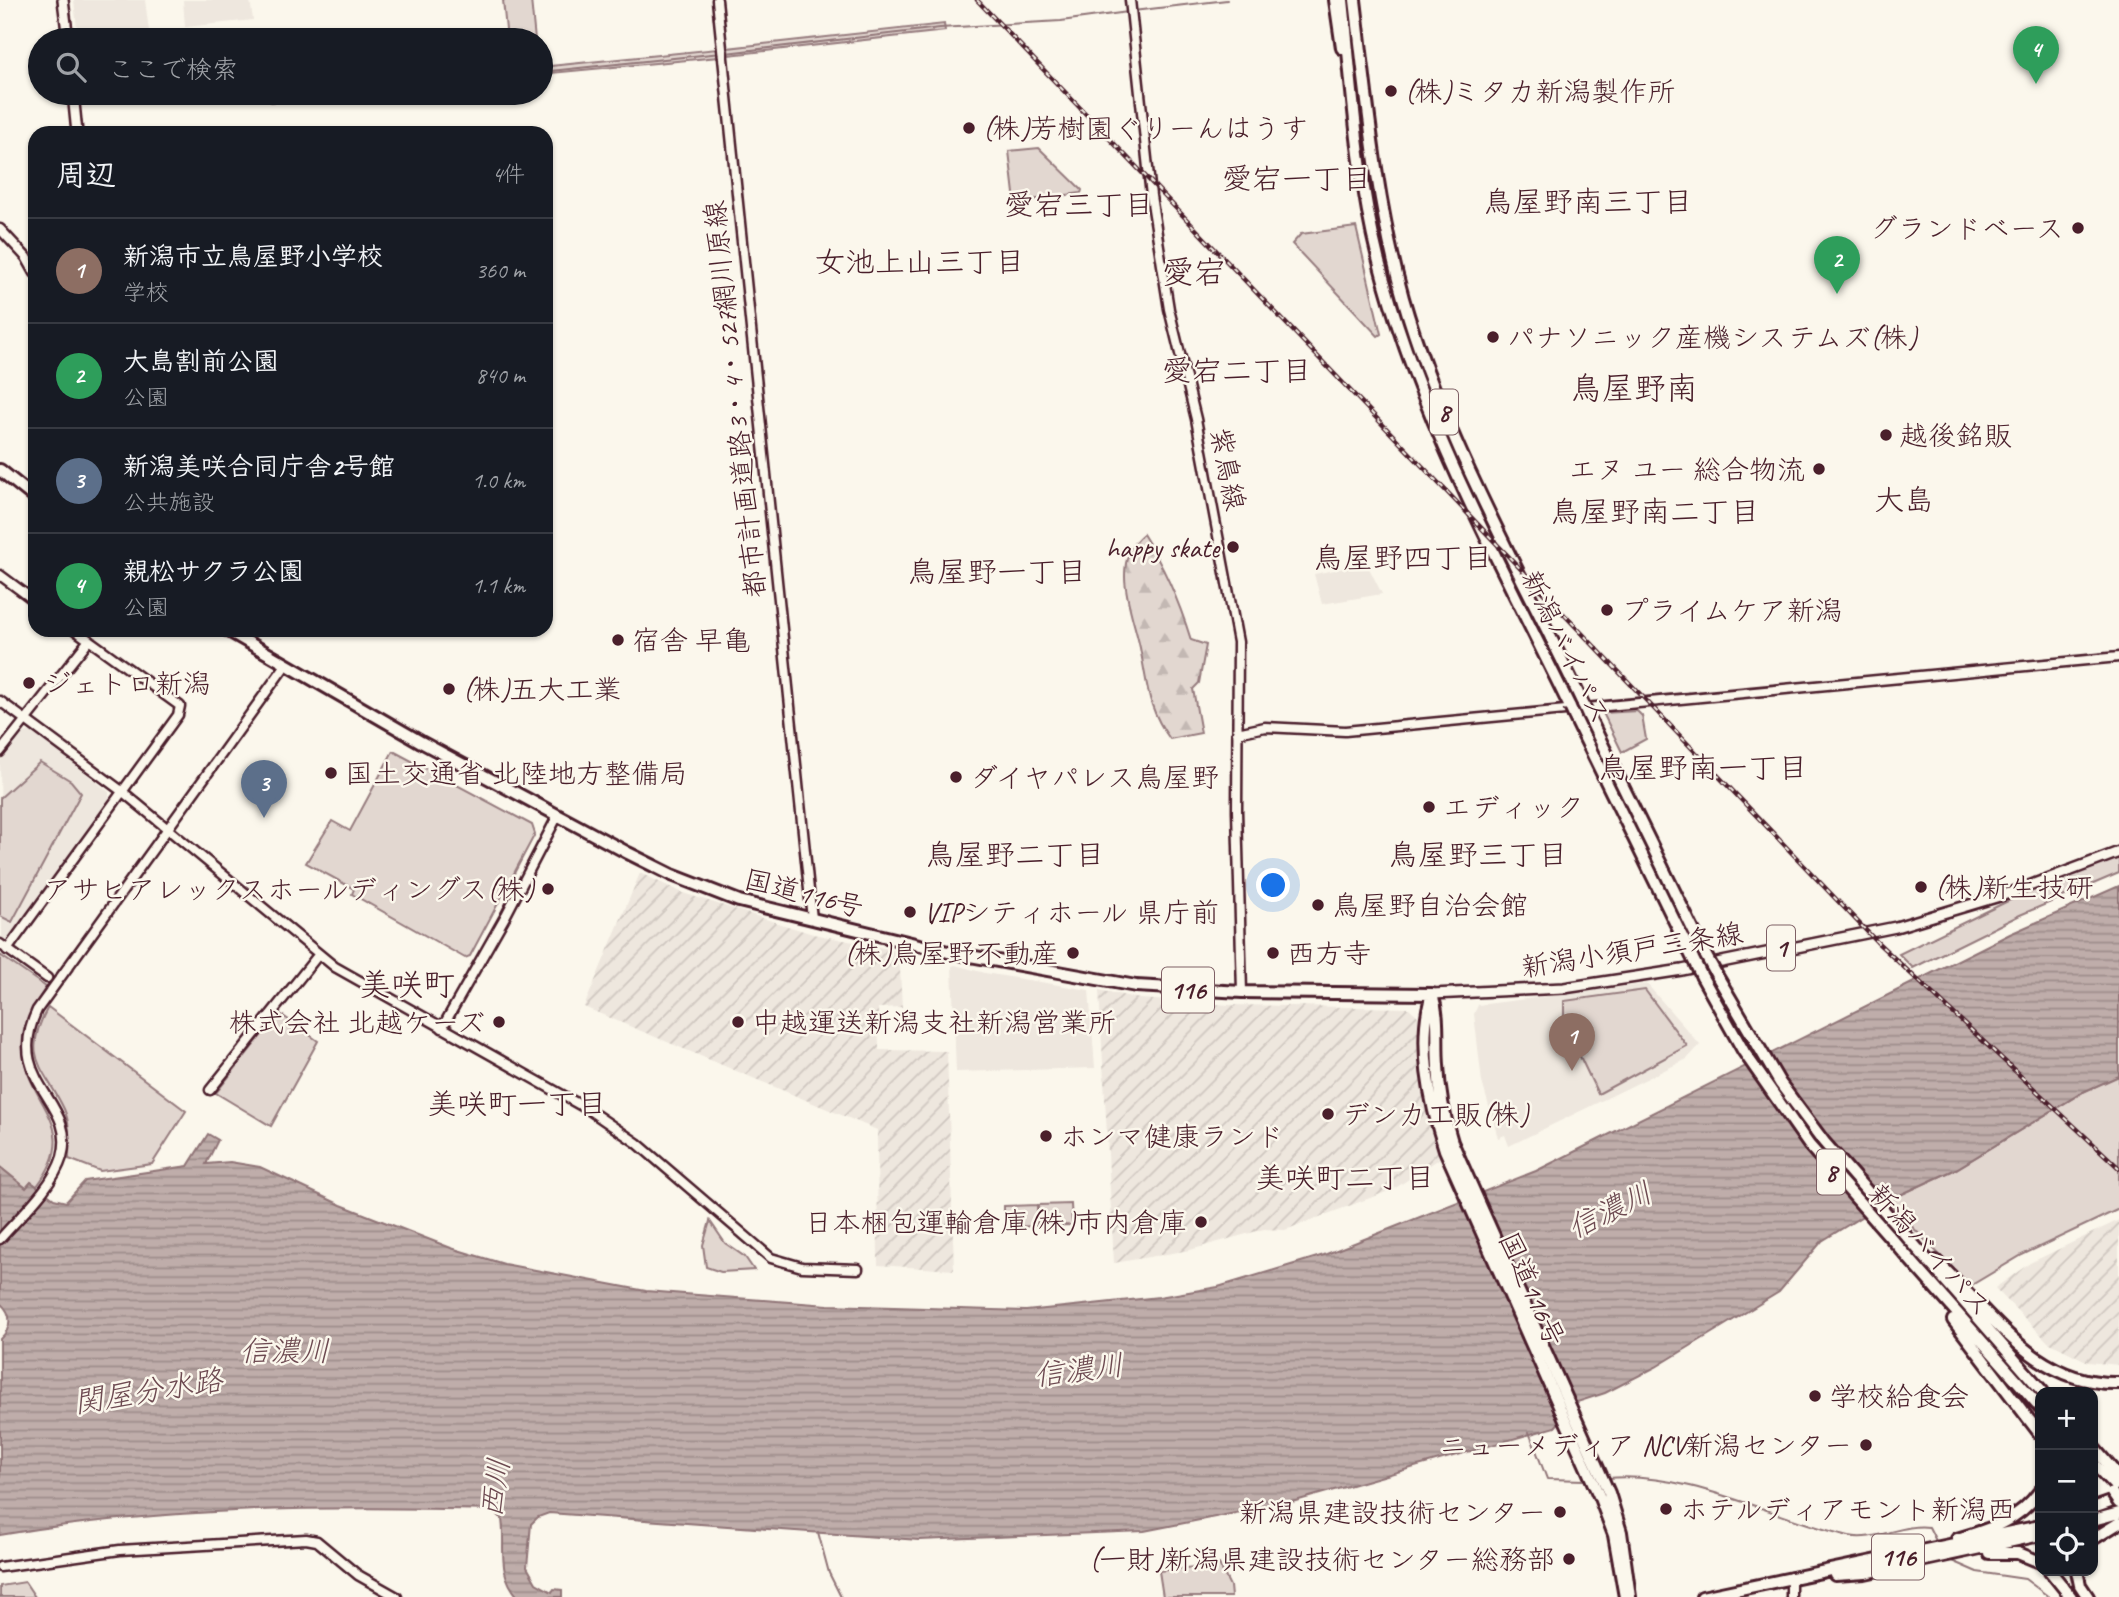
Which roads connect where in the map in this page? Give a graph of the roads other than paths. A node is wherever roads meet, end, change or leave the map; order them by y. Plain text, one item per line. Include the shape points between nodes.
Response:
1 (63, 0) edge
2 (717, 0) edge
3 (1130, 0) edge
4 (1335, 0) edge
5 (1343, 0) edge
6 (1357, 0) edge
7 (66, 28) edge
8 (74, 105) edge
9 (1353, 106) junction
10 (76, 126) edge
11 (0, 229) edge
12 (28, 261) edge
13 (0, 463) edge
14 (0, 470) edge
15 (28, 484) edge
16 (28, 492) edge
17 (0, 575) edge
18 (28, 596) edge
19 (85, 637) edge
20 (238, 637) edge
21 (89, 640) junction
22 (2119, 657) edge
23 (285, 666) junction
24 (0, 701) edge
25 (26, 720) junction
26 (1237, 733) junction
27 (0, 752) edge
28 (123, 792) junction
29 (558, 815) junction
30 (167, 828) junction
31 (2119, 852) edge
32 (812, 919) junction
33 (4, 947) edge
34 (319, 954) junction
35 (47, 978) dead end
36 (1242, 992) junction
37 (1432, 994) junction
38 (442, 1028) junction
39 (210, 1090) dead end
40 (0, 1239) edge
41 (858, 1269) dead end
42 (1970, 1302) junction
43 (1950, 1312) junction
44 (2119, 1383) edge
45 (2039, 1387) edge
46 (2035, 1401) edge
47 (2035, 1427) edge
48 (2096, 1450) edge
49 (2098, 1471) edge
50 (2119, 1477) edge
51 (2118, 1496) edge
52 (2035, 1497) edge
53 (2098, 1506) edge
54 (2119, 1513) edge
55 (2098, 1519) edge
56 (2119, 1523) edge
57 (2035, 1527) edge
58 (2035, 1536) edge
59 (2098, 1536) edge
60 (1903, 1556) junction
61 (1944, 1557) junction
62 (2035, 1559) edge
63 (0, 1567) edge
64 (2054, 1576) edge
65 (2061, 1576) edge
66 (2078, 1576) edge
67 (1791, 1577) junction
68 (2069, 1595) edge
69 (397, 1597) edge
70 (1628, 1597) edge
71 (1702, 1597) edge
72 (1791, 1597) edge
73 (2088, 1597) edge

1 - 7 main road
2 - 32 street, 都市計画道路3・4・527網川原線
3 - 26 street, 紫鳥線 via 1165,285 1196,419 1238,642
4 - 9 highway
5 - 9 highway, 新潟バイパス / 8
6 - 42 highway, 新潟バイパス / 8, bridge via 1392,254 1418,345 1459,446 1706,956 1755,1045 1824,1142
8 - 10 main road
9 - 43 highway, 新潟バイパス / 8, bridge via 1378,256 1406,349 1444,446 1693,959 1744,1052 1810,1145
11 - 12 street
13 - 15 highway
14 - 16 highway
17 - 18 street
19 - 21 street
20 - 23 highway, 国道116号 / 116
21 - 25 street
21 - 28 street via 180,706
22 - 26 street via 1358,730 1265,727
23 - 29 highway, 国道116号 / 116
23 - 30 street
24 - 25 street
25 - 27 street
25 - 28 street
26 - 36 street, 紫鳥線
28 - 30 street
28 - 33 street
29 - 32 highway, 国道116号 / 116 via 672,874 739,901
29 - 38 street
30 - 34 street
30 - 40 street via 32,1022 27,1046 30,1070 58,1116 64,1139 60,1162 44,1188
31 - 37 main road, 新潟小須戸三条線 / 1 via 2013,892 1896,927 1576,987
32 - 36 highway, 国道116号 / 116 via 948,952 1094,980
33 - 35 street
34 - 38 street via 358,982
34 - 39 street
36 - 37 highway, 国道116号 / 116
37 - 70 highway, 国道116号 via 1438,1012 1439,1119 1445,1150 1605,1495
38 - 41 street via 589,1110 637,1143 771,1258 802,1267
42 - 44 highway, 8 via 2042,1364 2081,1380
42 - 45 highway, 8
43 - 46 highway, 新潟バイパス
43 - 47 highway
48 - 50 highway
49 - 51 highway
51 - 53 highway
52 - 60 highway via 2006,1522
54 - 55 highway
56 - 59 highway
57 - 60 highway, 116
58 - 61 highway, 116
60 - 67 highway, 116
61 - 62 highway, 116 via 2009,1552
61 - 67 highway, 116 via 1865,1573
63 - 69 street via 120,1550 306,1539 317,1541 358,1575
64 - 68 highway
65 - 68 highway
66 - 73 highway
67 - 71 highway, 116
67 - 72 street

